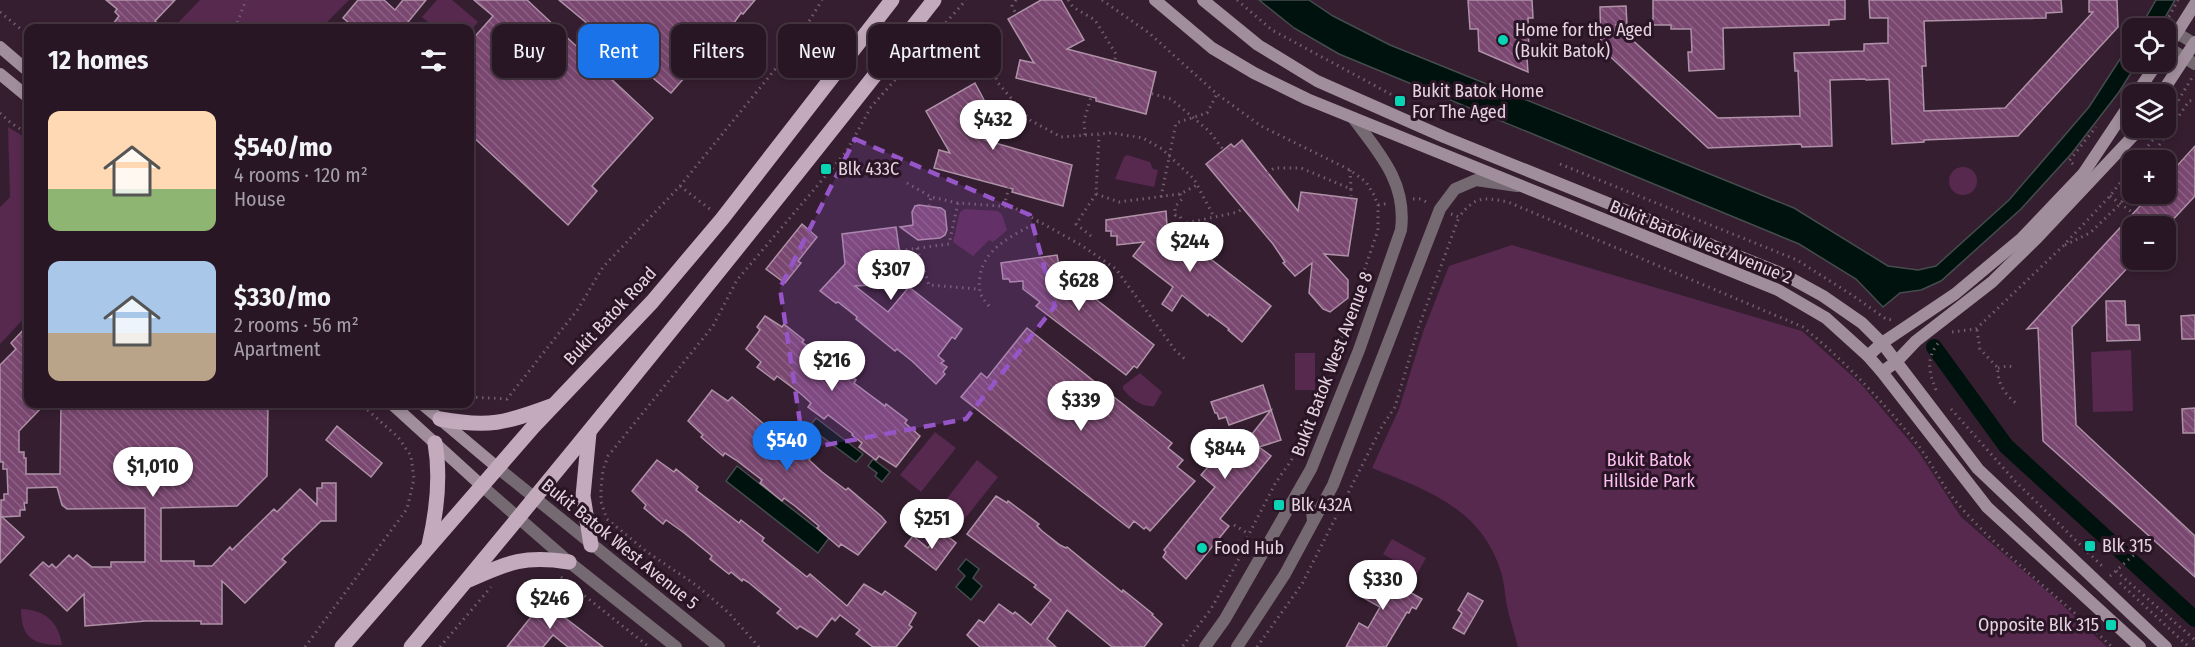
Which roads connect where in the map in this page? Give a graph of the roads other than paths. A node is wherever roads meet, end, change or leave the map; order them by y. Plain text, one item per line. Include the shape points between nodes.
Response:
1 (892, 0) edge
2 (934, 0) edge
3 (1155, 0) edge
4 (1203, 0) edge
5 (2195, 4) edge
6 (2177, 33) joint
7 (2195, 43) edge
8 (0, 47) edge
9 (2176, 53) edge
10 (2190, 61) edge
11 (24, 68) edge
12 (0, 74) edge
13 (2169, 84) edge
14 (24, 94) edge
15 (2122, 116) edge
16 (1353, 118) junction
17 (2130, 138) edge
18 (1521, 187) junction
19 (1882, 344) junction
20 (1868, 356) junction
21 (1896, 362) junction
22 (1882, 372) junction
23 (554, 405) junction
24 (396, 408) edge
25 (427, 408) edge
26 (440, 419) junction
27 (589, 433) junction
28 (435, 443) junction
29 (498, 468) junction
30 (483, 486) junction
31 (536, 499) junction
32 (1289, 508) junction
33 (519, 518) junction
34 (1313, 521) junction
35 (591, 545) junction
36 (428, 548) junction
37 (569, 562) junction
38 (465, 582) junction
39 (342, 647) edge
40 (411, 647) edge
41 (676, 647) edge
42 (719, 647) edge
43 (1205, 647) edge
44 (1238, 647) edge
45 (2140, 647) edge
46 (2166, 647) edge

1 - 23 main road, Bukit Batok Road via 722,219 652,302
2 - 27 main road
3 - 16 main road, Bukit Batok West Avenue 2 via 1212,48 1254,73
4 - 19 main road, Bukit Batok West Avenue 2 via 1258,45 1317,81 1444,137 1783,274 1862,323
5 - 6 main road
6 - 7 street
7 - 10 main road
8 - 11 main road
9 - 10 street
10 - 13 main road
12 - 14 main road
15 - 19 main road via 2083,174 2022,238 1955,294
16 - 18 main road, Bukit Batok West Avenue 2
16 - 32 street, Bukit Batok West Avenue 8 via 1390,168 1402,199 1401,230 1359,350 1311,469
17 - 21 main road via 2015,260
18 - 20 main road, Bukit Batok West Avenue 2 via 1778,290 1826,318
18 - 34 street via 1476,180 1455,189 1440,209 1333,485
19 - 20 main road
19 - 21 main road, Bukit Batok West Avenue 2
20 - 22 main road, Bukit Batok West Avenue 2
21 - 22 main road
21 - 46 main road, Bukit Batok West Avenue 2 via 1978,469
22 - 45 main road, Bukit Batok West Avenue 2 via 1987,507
23 - 26 main road via 485,424
23 - 29 main road, Bukit Batok Road
24 - 28 main road
25 - 26 main road
26 - 29 main road
27 - 31 main road
27 - 35 main road via 583,496
28 - 30 main road
28 - 36 main road via 439,461 437,504
29 - 30 main road, Bukit Batok Road
29 - 31 street, Bukit Batok West Avenue 5
30 - 33 street
30 - 36 main road, Bukit Batok Road
31 - 33 main road
31 - 35 street, Bukit Batok West Avenue 5
32 - 34 street via 1306,506 1312,511
32 - 43 street, Bukit Batok West Avenue 8
33 - 37 street
33 - 38 main road
34 - 44 street via 1285,574
35 - 42 street, Bukit Batok West Avenue 5
36 - 39 main road, Bukit Batok Road
37 - 38 main road via 547,558 517,560
37 - 41 street
38 - 40 main road

